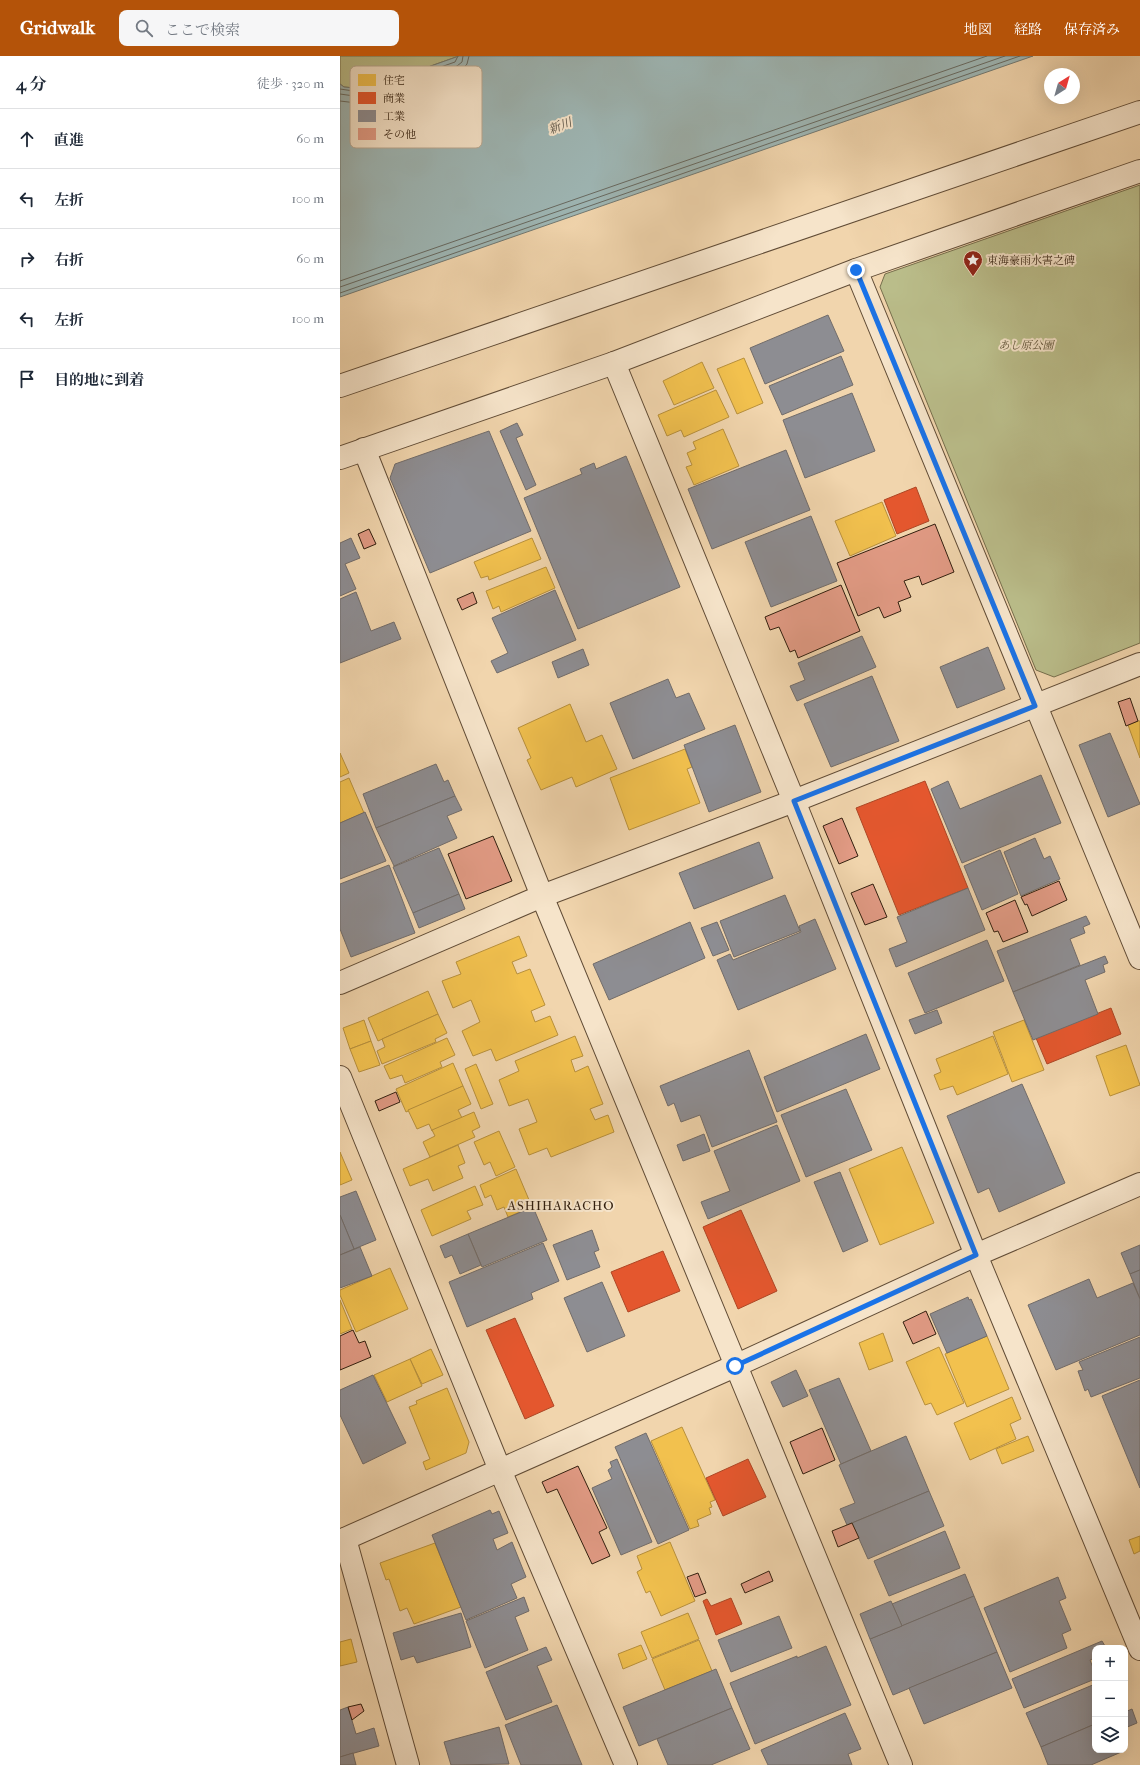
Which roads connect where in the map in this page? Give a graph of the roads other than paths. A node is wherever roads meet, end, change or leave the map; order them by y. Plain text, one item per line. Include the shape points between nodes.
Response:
1 (1140, 112) edge
2 (1140, 172) edge
3 (856, 270) junction
4 (614, 363) junction
5 (340, 386) edge
6 (364, 449) junction
7 (340, 458) edge
8 (1140, 664) edge
9 (1035, 706) junction
10 (794, 801) junction
11 (542, 896) junction
12 (1140, 958) edge
13 (340, 982) edge
14 (340, 1077) edge
15 (1140, 1184) edge
16 (976, 1255) junction
17 (735, 1366) junction
18 (500, 1470) junction
19 (342, 1540) edge
20 (1140, 1649) edge
21 (408, 1765) edge
22 (626, 1765) edge
23 (901, 1765) edge

1 - 5 street
2 - 3 street
3 - 4 street
3 - 9 street
4 - 6 street
4 - 10 street
6 - 7 street
6 - 11 street
8 - 9 street
9 - 10 street
9 - 12 street
10 - 11 street
10 - 16 street
11 - 13 street
11 - 17 street
14 - 18 street
15 - 16 street
16 - 17 street
16 - 20 street
17 - 18 street
17 - 23 street
18 - 19 street
18 - 22 street
19 - 21 street

